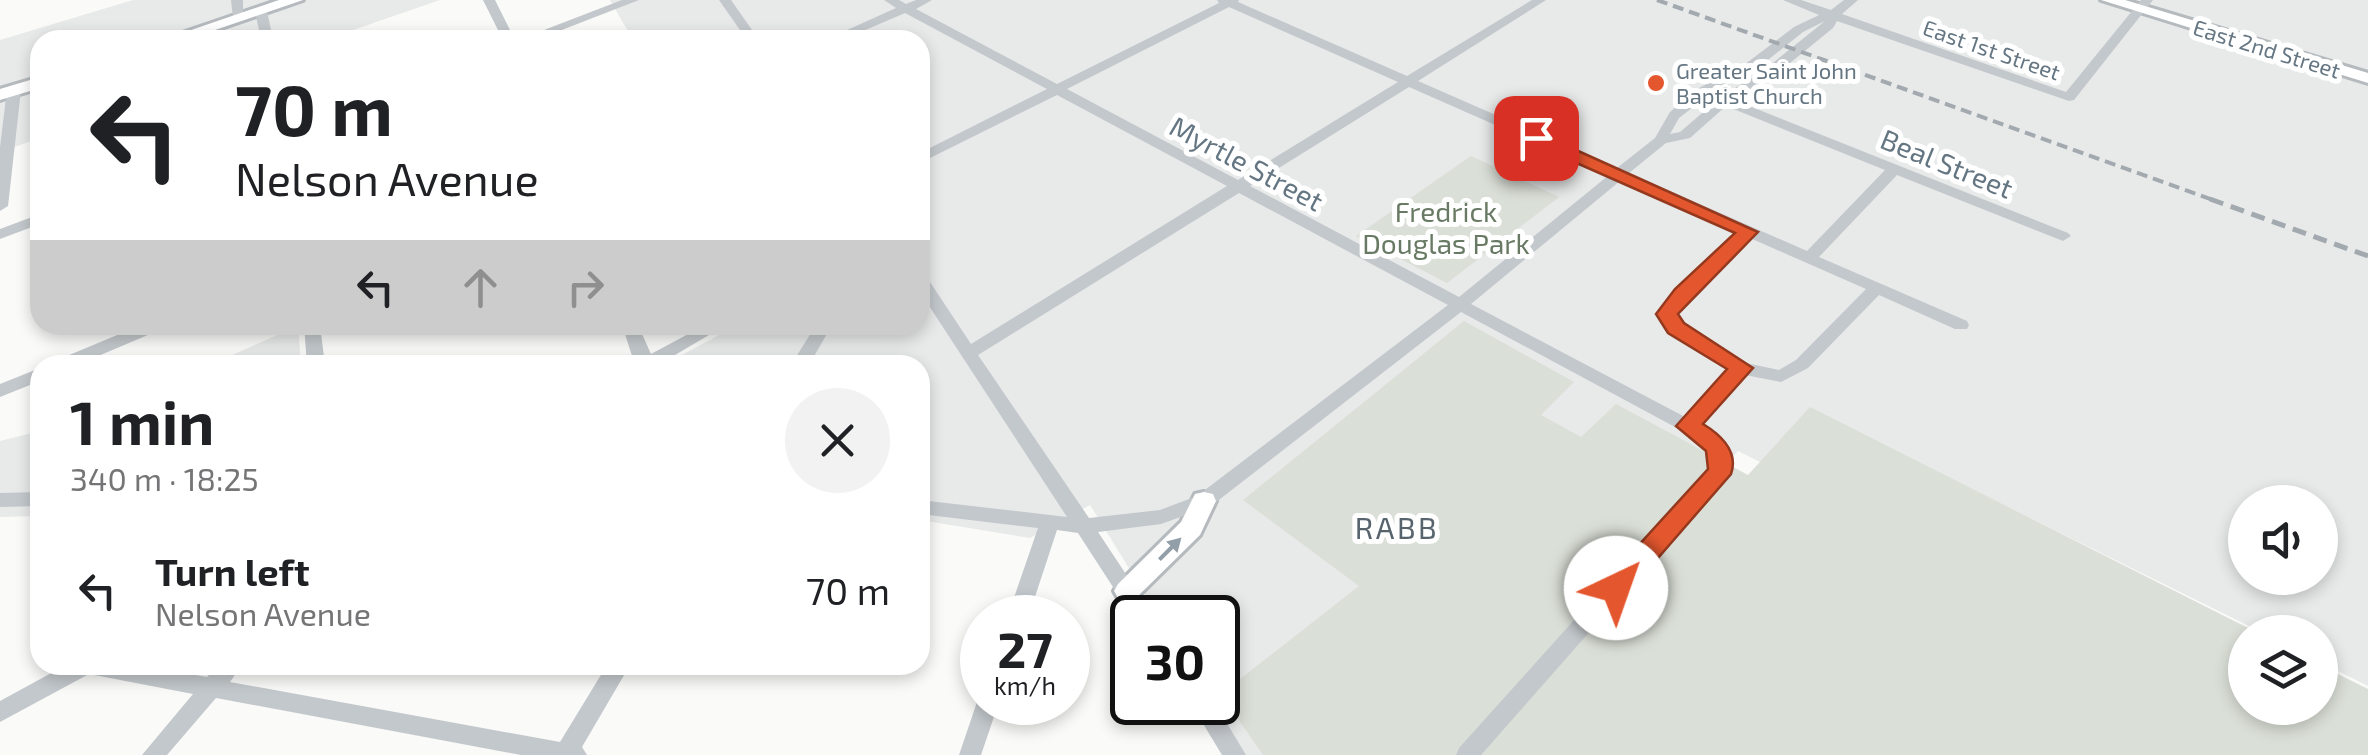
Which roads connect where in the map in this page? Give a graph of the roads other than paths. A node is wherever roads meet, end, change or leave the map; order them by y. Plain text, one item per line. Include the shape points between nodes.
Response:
1 (237, 0) edge
2 (294, 0) edge
3 (489, 0) edge
4 (632, 0) edge
5 (725, 0) edge
6 (890, 0) edge
7 (926, 0) edge
8 (1540, 0) edge
9 (1789, 0) edge
10 (1852, 0) edge
11 (2109, 0) edge
12 (1229, 1) edge
13 (2143, 4) edge
14 (906, 8) junction
15 (261, 11) junction
16 (1833, 15) junction
17 (239, 18) junction
18 (201, 30) edge
19 (265, 30) edge
20 (504, 30) edge
21 (551, 30) edge
22 (746, 30) edge
23 (854, 30) edge
24 (2368, 78) edge
25 (1408, 81) junction
26 (1057, 90) junction
27 (1702, 92) junction
28 (7, 93) edge
29 (1724, 102) junction
30 (1661, 140) junction
31 (930, 154) edge
32 (1894, 169) junction
33 (1620, 175) junction
34 (1238, 187) junction
35 (0, 206) edge
36 (30, 223) edge
37 (1748, 232) junction
38 (0, 234) edge
39 (2063, 236) dead end
40 (1809, 258) junction
41 (1877, 288) junction
42 (930, 294) edge
43 (1459, 305) junction
44 (1961, 325) dead end
45 (132, 335) edge
46 (699, 335) edge
47 (970, 352) junction
48 (85, 355) edge
49 (662, 355) edge
50 (1742, 368) junction
51 (30, 378) edge
52 (0, 391) edge
53 (1688, 426) junction
54 (30, 499) edge
55 (0, 500) edge
56 (1204, 501) junction
57 (930, 508) edge
58 (1050, 522) junction
59 (1084, 526) junction
60 (1128, 592) junction
61 (1026, 595) edge
62 (1130, 595) edge
63 (68, 675) edge
64 (141, 675) edge
65 (222, 675) edge
66 (613, 675) edge
67 (211, 688) junction
68 (0, 712) edge
69 (980, 725) edge
70 (1216, 725) edge
71 (569, 754) edge
72 (154, 755) edge
73 (970, 755) edge
74 (1236, 755) edge
75 (1467, 755) edge

1 - 17 street
2 - 15 main road
3 - 20 street
4 - 21 street
5 - 22 street
6 - 14 street, Myrtle Street
7 - 14 street
8 - 25 street
9 - 16 street, East 1st Street
10 - 16 street
11 - 13 main road, East 2nd Street
12 - 25 street
12 - 26 street
13 - 16 street, East 1st Street via 2069,97
13 - 24 main road, East 2nd Street
14 - 23 street
14 - 26 street, Myrtle Street
15 - 17 main road
15 - 19 street
16 - 27 street via 1812,18 1749,68
16 - 29 street via 1829,25
17 - 18 main road
25 - 33 street
25 - 34 street
26 - 31 street
26 - 34 street, Myrtle Street
27 - 29 street, Beal Street
27 - 30 street via 1665,125
28 - 35 street
29 - 30 street via 1684,136
29 - 32 street, Beal Street
30 - 33 street
32 - 39 street, Beal Street
32 - 40 street
33 - 37 street
33 - 43 street
34 - 43 street, Myrtle Street
34 - 47 street
36 - 38 street
37 - 40 street
37 - 50 street via 1666,314 1676,328
40 - 41 street
41 - 44 street
41 - 50 street via 1793,371 1770,376
42 - 47 street
43 - 53 street, Myrtle Street
43 - 56 street
45 - 48 street
46 - 49 street
47 - 59 street
50 - 53 street
51 - 52 street
53 - 75 street, Myrtle Street via 1718,448 1718,474
54 - 55 street
56 - 59 street via 1161,516
60 -> 56 main road via 1191,528
57 - 58 street
58 - 59 street
58 - 61 street
59 - 60 street
60 - 62 street
63 - 68 street
64 - 67 street
65 - 67 street
66 - 71 street
67 - 71 street
67 - 72 street
69 - 73 street
70 - 74 street

